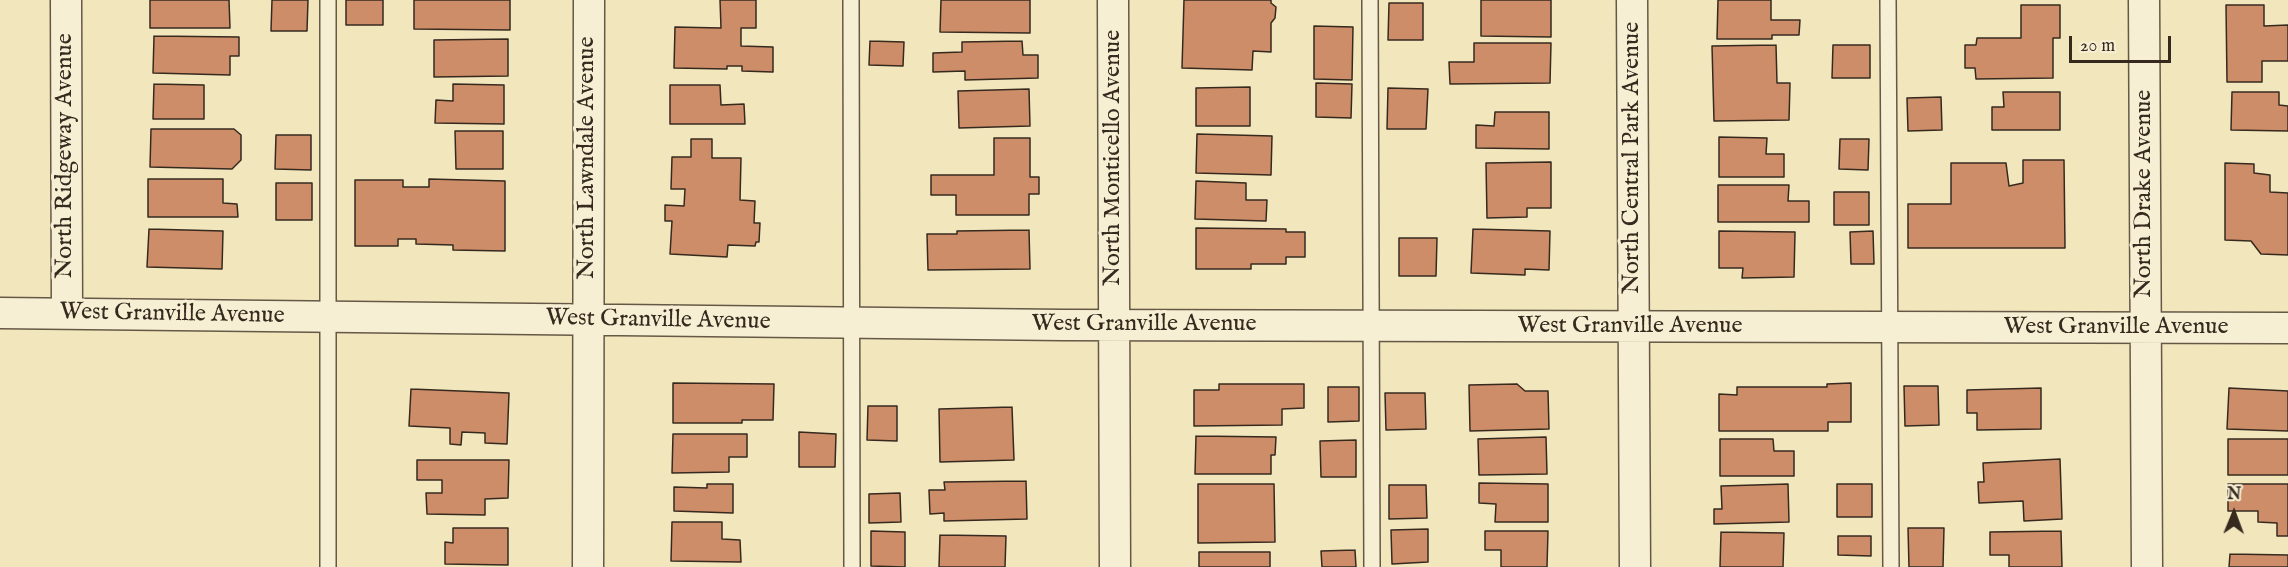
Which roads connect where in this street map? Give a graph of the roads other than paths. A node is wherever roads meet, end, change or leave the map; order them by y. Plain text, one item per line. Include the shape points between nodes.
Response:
1 (66, 0) edge
2 (328, 0) edge
3 (589, 0) edge
4 (851, 0) edge
5 (1113, 0) edge
6 (1370, 0) edge
7 (1632, 0) edge
8 (1888, 0) edge
9 (2144, 0) edge
10 (0, 313) edge
11 (67, 313) junction
12 (328, 317) junction
13 (588, 320) junction
14 (851, 323) junction
15 (1114, 325) junction
16 (1371, 326) junction
17 (1634, 326) junction
18 (1890, 327) junction
19 (2146, 328) junction
20 (2288, 328) edge
21 (328, 567) edge
22 (588, 567) edge
23 (852, 567) edge
24 (1115, 567) edge
25 (1372, 567) edge
26 (1635, 567) edge
27 (1891, 567) edge
28 (2147, 567) edge

1 - 11 street, North Ridgeway Avenue
2 - 12 lane
3 - 13 street, North Lawndale Avenue
4 - 14 lane
5 - 15 street, North Monticello Avenue
6 - 16 lane
7 - 17 street, North Central Park Avenue
8 - 18 lane
9 - 19 street, North Drake Avenue
10 - 11 street, West Granville Avenue
11 - 12 street, West Granville Avenue
12 - 13 street, West Granville Avenue
12 - 21 lane
13 - 14 street, West Granville Avenue
13 - 22 street, North Lawndale Avenue
14 - 15 street, West Granville Avenue
14 - 23 lane
15 - 16 street, West Granville Avenue
15 - 24 street, North Monticello Avenue
16 - 17 street, West Granville Avenue
16 - 25 lane
17 - 18 street, West Granville Avenue
17 - 26 street, North Central Park Avenue
18 - 19 street, West Granville Avenue
18 - 27 lane
19 - 20 street, West Granville Avenue
19 - 28 street, North Drake Avenue

